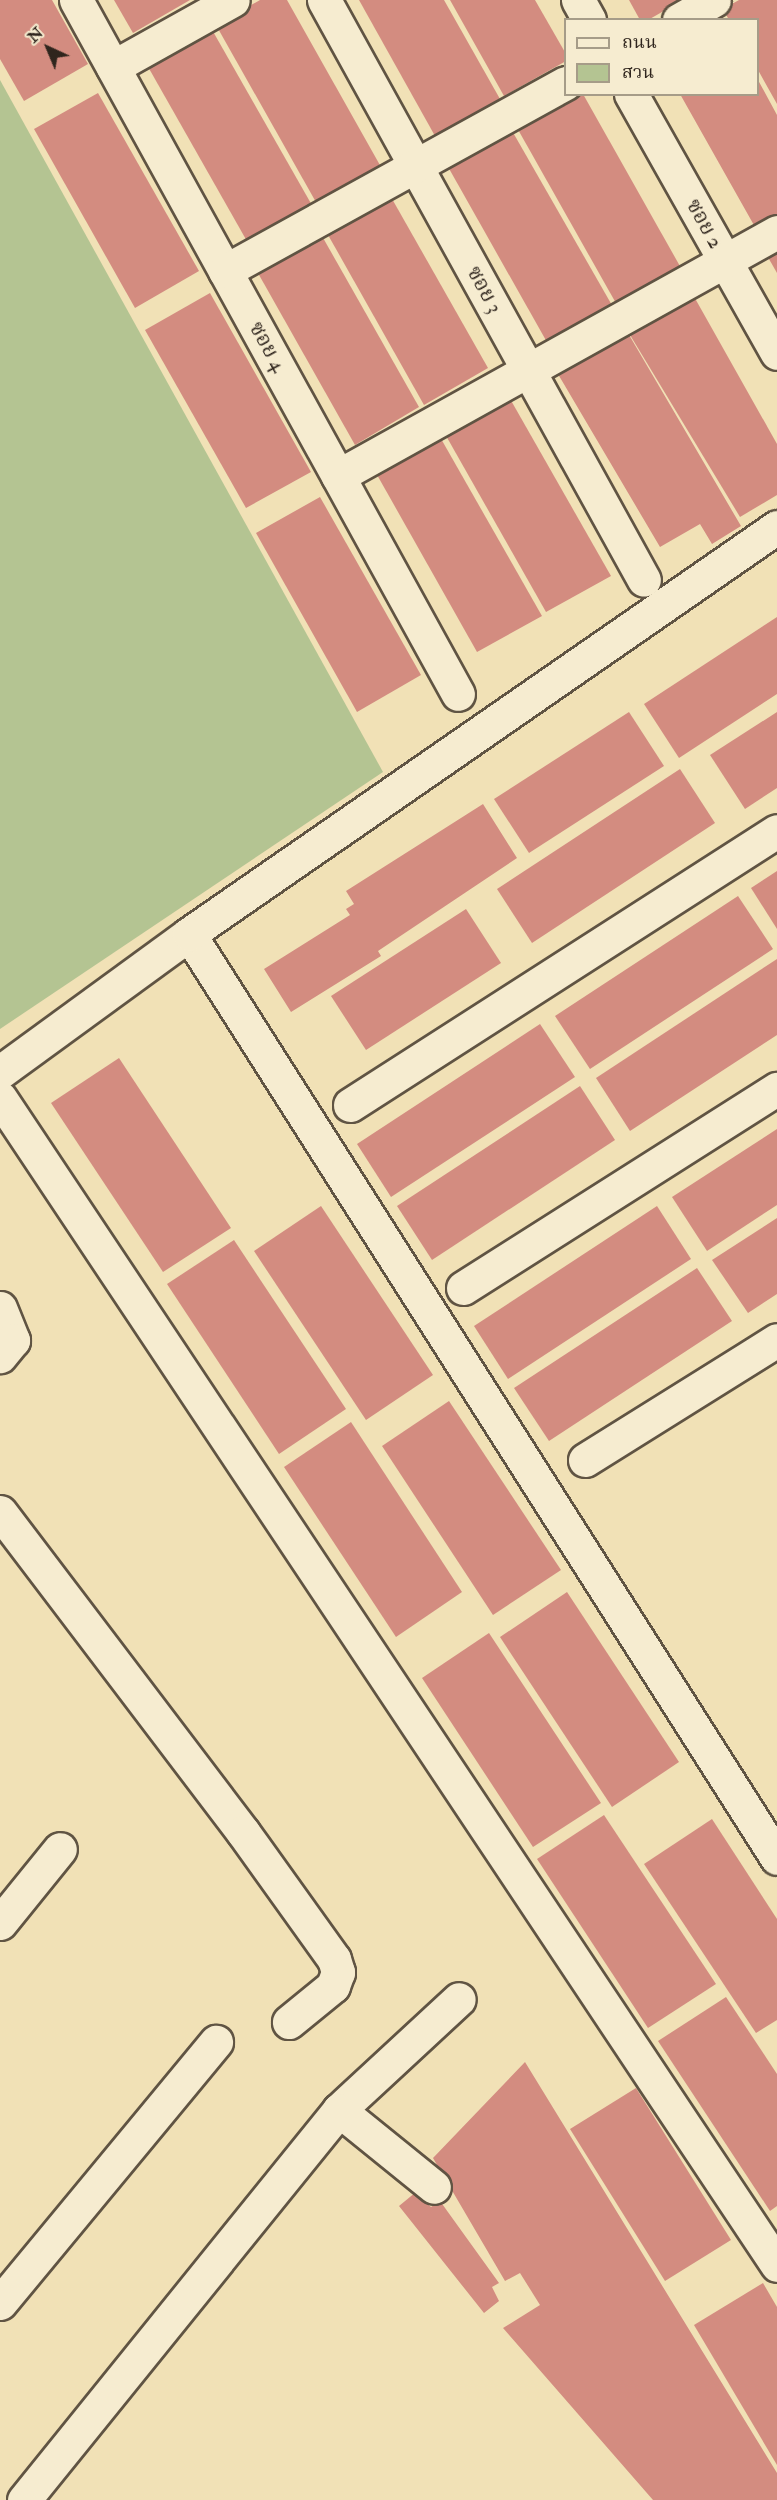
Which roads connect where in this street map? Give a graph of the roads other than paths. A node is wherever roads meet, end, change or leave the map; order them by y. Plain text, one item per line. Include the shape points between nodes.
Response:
1 (76, 0) edge
2 (233, 0) edge
3 (324, 0) edge
4 (578, 0) edge
5 (714, 0) edge
6 (588, 18) edge
7 (682, 18) edge
8 (113, 68) junction
9 (564, 84) edge
10 (632, 96) edge
11 (415, 166) junction
12 (777, 231) edge
13 (724, 261) junction
14 (225, 271) junction
15 (777, 353) edge
16 (528, 371) junction
17 (338, 476) junction
18 (777, 527) edge
19 (644, 580) dead end
20 (458, 694) dead end
21 (777, 831) edge
22 (189, 934) junction
23 (0, 1072) edge
24 (777, 1089) edge
25 (0, 1098) edge
26 (350, 1105) dead end
27 (463, 1288) dead end
28 (0, 1308) edge
29 (777, 1340) edge
30 (0, 1356) edge
31 (585, 1460) dead end
32 (0, 1512) edge
33 (60, 1849) dead end
34 (777, 1858) edge
35 (0, 1923) edge
36 (459, 1999) dead end
37 (289, 2022) dead end
38 (216, 2042) dead end
39 (339, 2110) junction
40 (435, 2187) dead end
41 (777, 2265) edge
42 (0, 2303) edge
43 (34, 2497) edge

1 - 8 street, ซอย 4
2 - 8 street
3 - 11 street, ซอย 3
4 - 6 street
5 - 7 street
8 - 14 street, ซอย 4
9 - 11 street
10 - 13 street, ซอย 2
11 - 14 street
11 - 16 street, ซอย 3
12 - 13 street
13 - 15 street, ซอย 2
13 - 16 street
14 - 17 street, ซอย 4
16 - 17 street
16 - 19 street, ซอย 3
17 - 20 street, ซอย 4
18 - 22 street
21 - 26 street
22 - 23 street
22 - 34 street
24 - 27 street
25 - 41 street
28 - 30 street via 13,1340
29 - 31 street
32 - 37 street via 243,1832 334,1959 339,1972 333,1986
33 - 35 street
36 - 39 street
38 - 42 street
39 - 40 street
39 - 43 street

